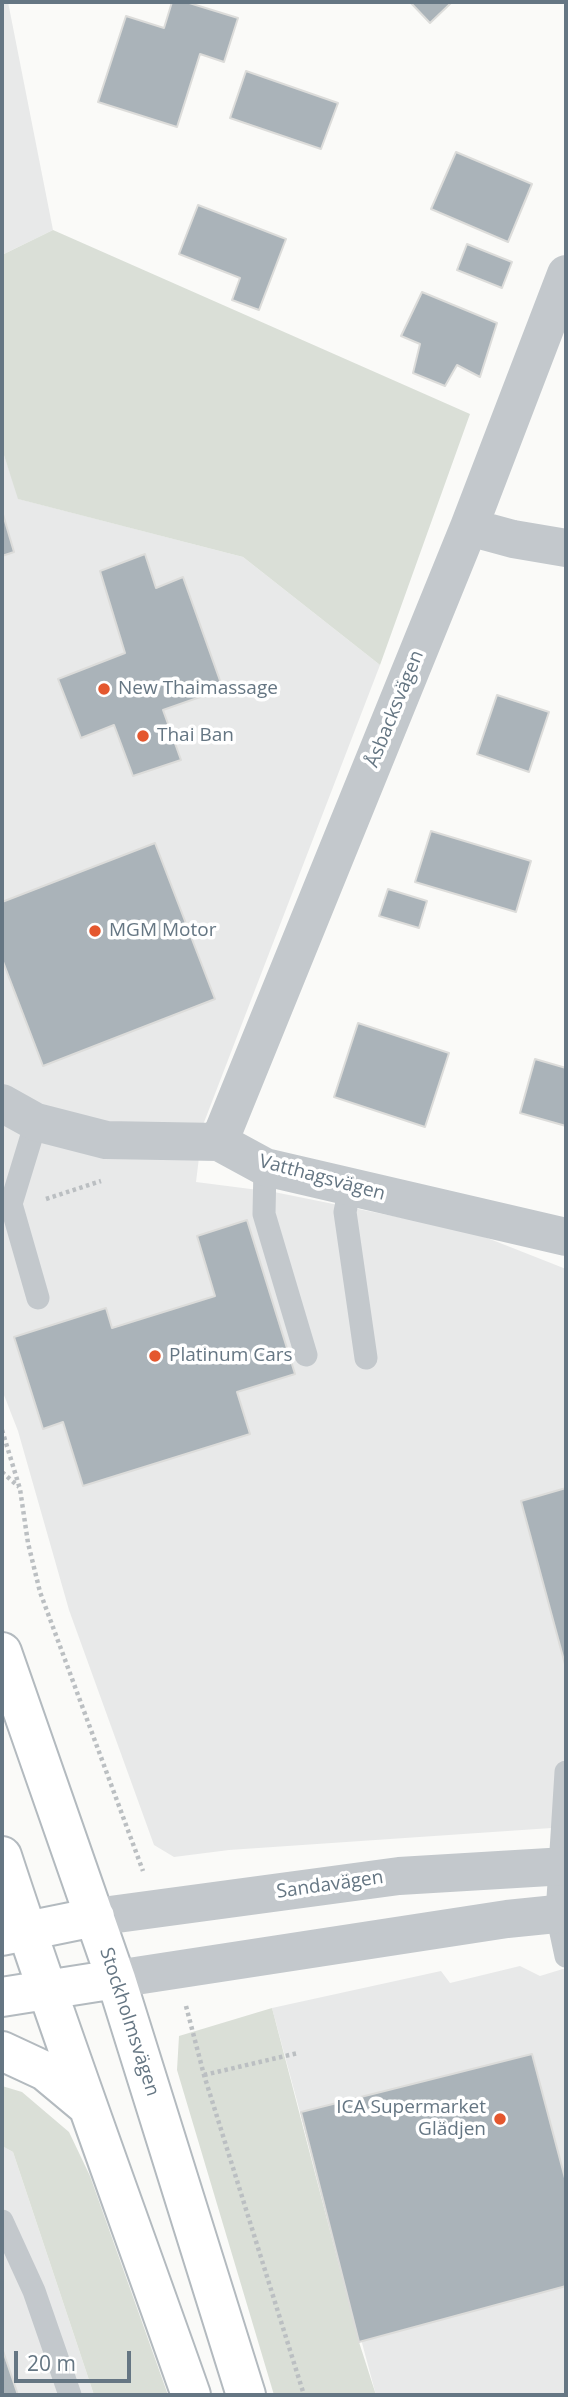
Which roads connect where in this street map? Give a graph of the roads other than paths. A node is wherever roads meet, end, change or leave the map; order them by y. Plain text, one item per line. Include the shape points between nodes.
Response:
1 (566, 274) edge
2 (470, 527) junction
3 (566, 548) edge
4 (2, 1102) edge
5 (36, 1122) junction
6 (219, 1142) junction
7 (265, 1167) junction
8 (350, 1187) junction
9 (566, 1237) edge
10 (38, 1298) dead end
11 (306, 1355) dead end
12 (366, 1358) dead end
13 (2, 1653) edge
14 (566, 1772) edge
15 (2, 1856) edge
16 (563, 1866) edge
17 (562, 1913) edge
18 (95, 1917) junction
19 (13, 1933) edge
20 (566, 1956) edge
21 (116, 1979) junction
22 (44, 1989) junction
23 (2, 1997) edge
24 (2, 2050) edge
25 (90, 2108) junction
26 (2, 2221) edge
27 (70, 2395) edge
28 (191, 2395) edge
29 (246, 2395) edge

1 - 2 street, Åsbacksvägen
2 - 3 street
2 - 6 street, Åsbacksvägen
4 - 5 street, Vatthagsvägen
5 - 6 street, Vatthagsvägen via 106,1140
5 - 10 lane via 11,1204
6 - 7 street, Vatthagsvägen
7 - 8 street, Vatthagsvägen
7 - 11 lane via 264,1214
8 - 9 street, Vatthagsvägen
8 - 12 lane via 345,1212
13 - 18 main road, Stockholmsvägen
14 - 16 lane
15 - 19 main road
16 - 17 lane
16 - 18 street, Sandavägen via 400,1876
17 - 20 lane
17 - 21 street
18 - 19 main road
18 - 21 main road, Stockholmsvägen
19 - 22 main road
21 - 22 main road
21 - 29 main road, Stockholmsvägen
22 - 23 main road
22 - 25 main road
24 - 25 main road via 45,2071
25 - 28 main road
26 - 27 lane via 34,2291

